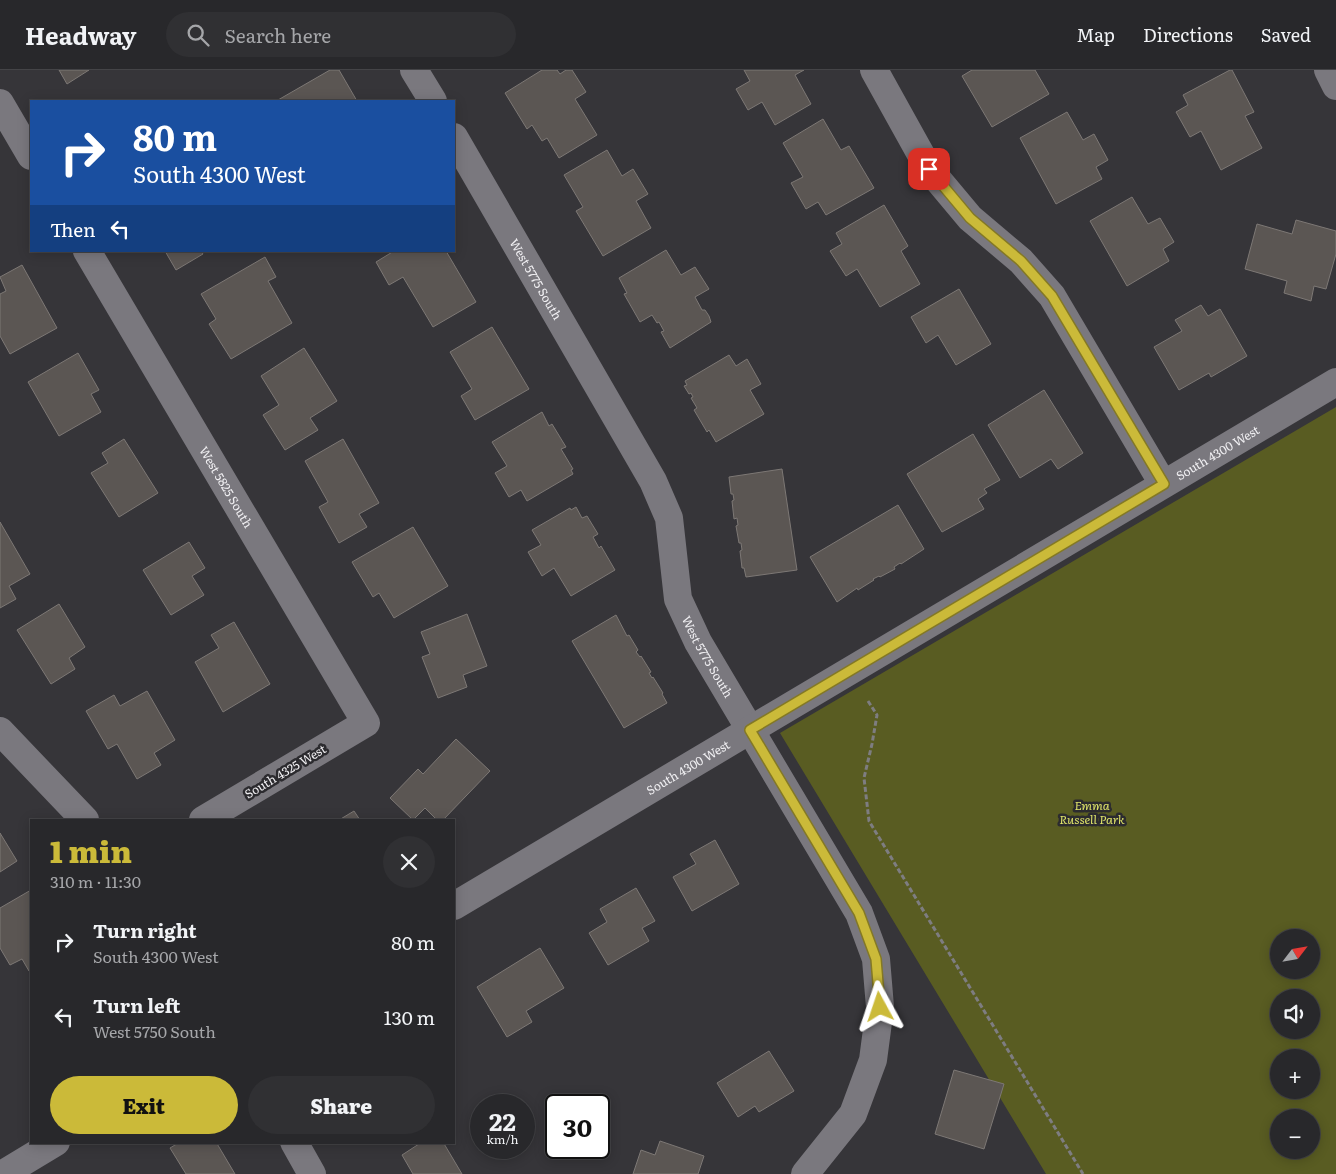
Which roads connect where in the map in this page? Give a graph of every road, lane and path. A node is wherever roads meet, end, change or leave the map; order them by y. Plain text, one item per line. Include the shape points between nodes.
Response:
1 (874, 70) edge
2 (1328, 70) edge
3 (418, 71) edge
4 (1336, 86) edge
5 (432, 100) edge
6 (0, 103) edge
7 (455, 139) edge
8 (30, 154) edge
9 (88, 252) edge
10 (1336, 382) edge
11 (1164, 484) junction
12 (868, 701) dead end
13 (366, 723) joint
14 (750, 730) junction
15 (0, 732) edge
16 (84, 819) edge
17 (205, 819) edge
18 (455, 905) edge
19 (53, 1144) edge
20 (295, 1144) edge
21 (3, 1174) edge
22 (312, 1174) edge
23 (805, 1174) edge
24 (1083, 1174) edge

1 - 11 street via 929,169 970,218 1021,261 1052,296
2 - 4 street
3 - 5 street
6 - 8 street
7 - 14 street, West 5775 South via 653,481 670,518 678,599 698,642
9 - 13 street, West 5825 South
10 - 11 street, South 4300 West
11 - 14 street, South 4300 West
12 - 24 path via 877,715 864,778 869,820
13 - 17 street, South 4325 West
14 - 18 street, South 4300 West
14 - 23 street, West 5775 South via 859,913 876,959 880,1007 873,1060 853,1114
15 - 16 street
19 - 21 street
20 - 22 street

